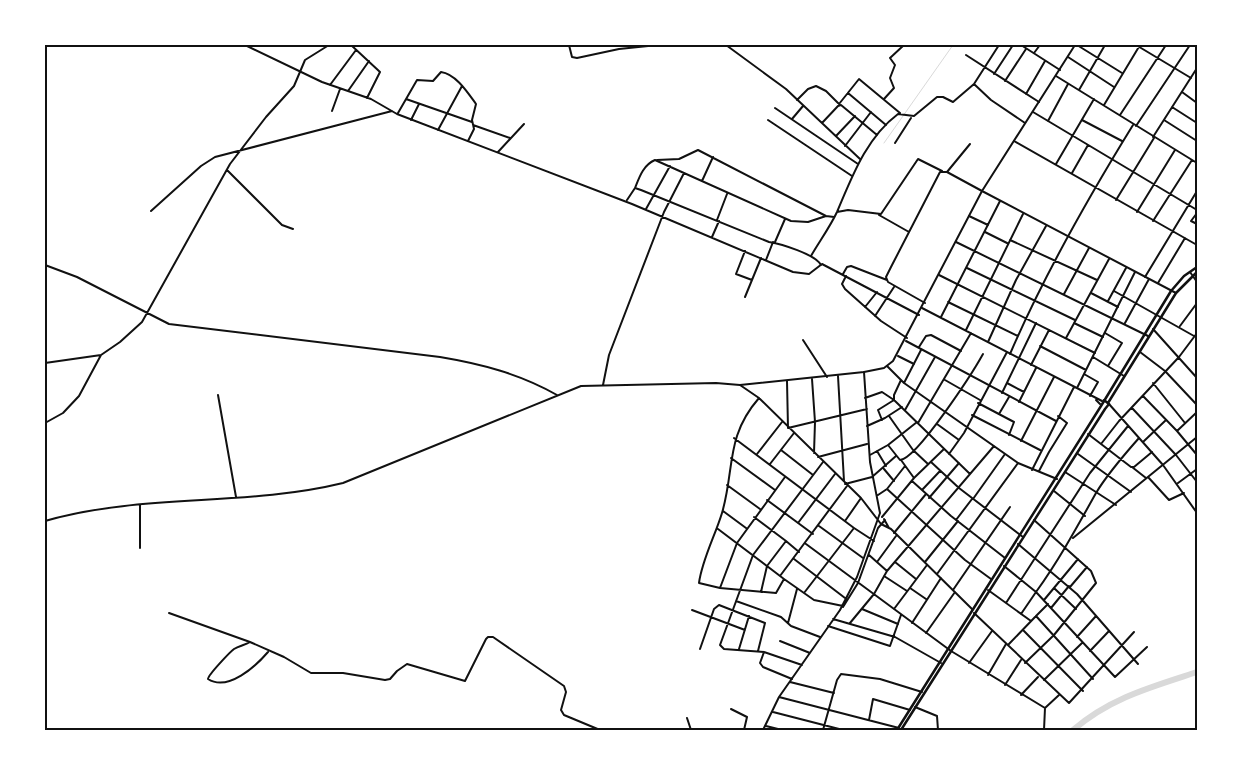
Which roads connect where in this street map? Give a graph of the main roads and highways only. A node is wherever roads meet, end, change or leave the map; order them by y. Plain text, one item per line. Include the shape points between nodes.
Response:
1 (1197, 267) edge
2 (1197, 272) edge
3 (1191, 274) junction
4 (1102, 403) junction
5 (1107, 406) junction
6 (1057, 479) junction
7 (1021, 536) junction
8 (949, 650) junction
9 (922, 692) junction
10 (900, 729) edge

1 - 3 main road
2 - 3 main road
3 - 4 main road via 1171,291
3 - 5 main road via 1148,336
4 - 5 main road
4 - 5 main road
4 - 6 main road
5 - 6 main road
6 - 7 main road
6 - 7 main road
7 - 8 main road
7 - 8 main road
8 - 9 main road
9 - 10 main road
9 - 10 main road via 916,707

